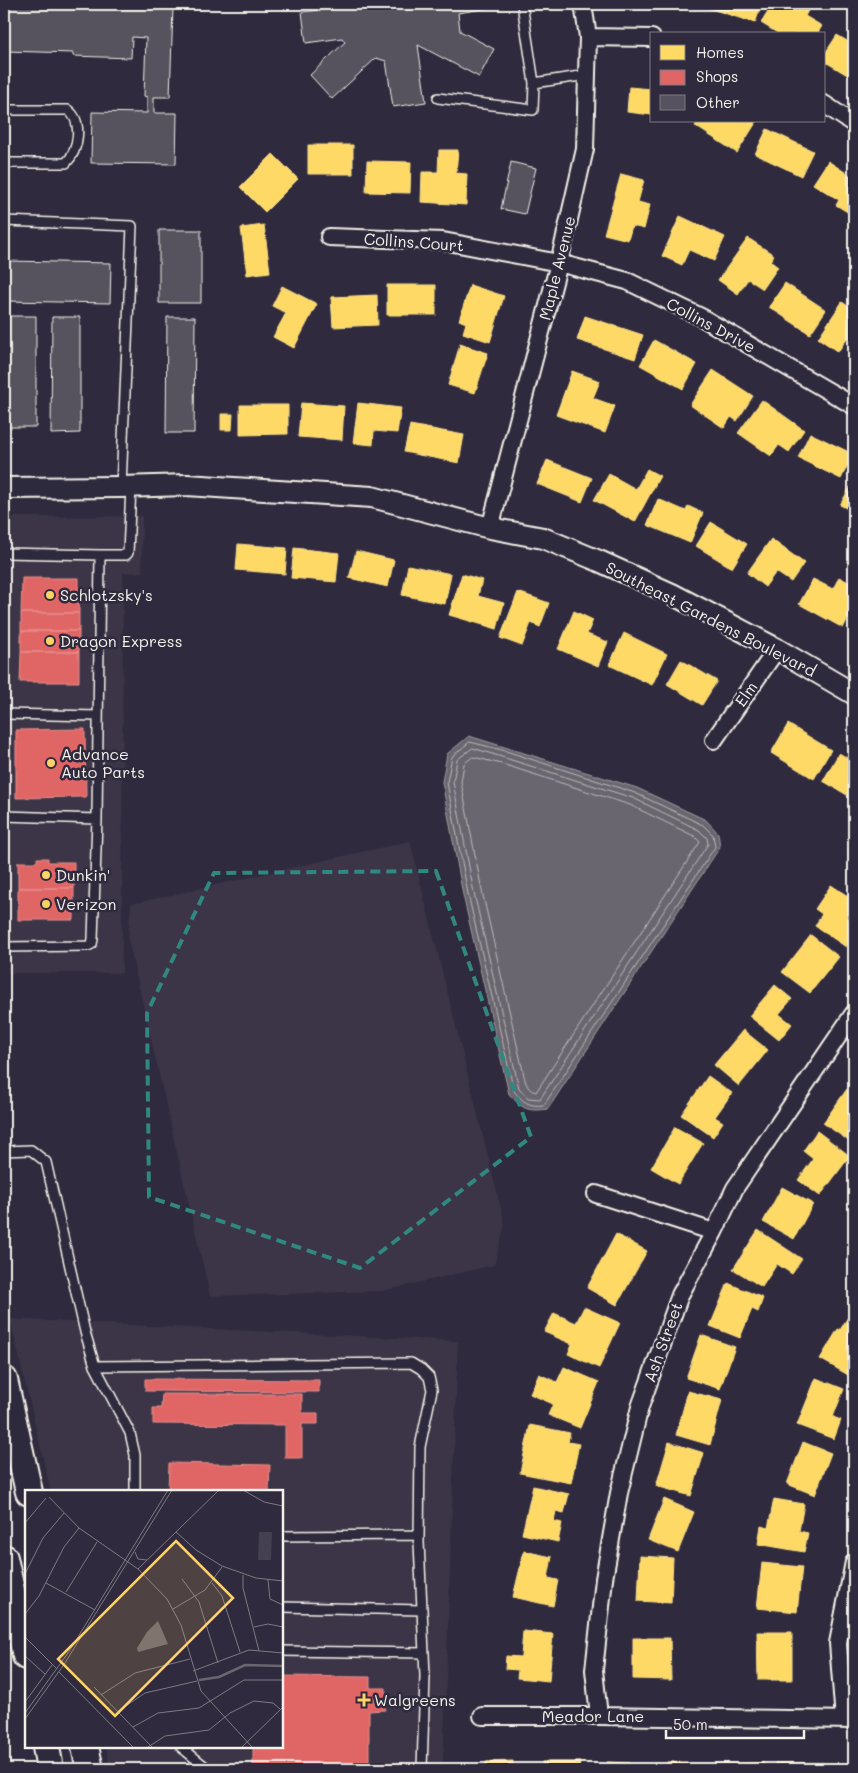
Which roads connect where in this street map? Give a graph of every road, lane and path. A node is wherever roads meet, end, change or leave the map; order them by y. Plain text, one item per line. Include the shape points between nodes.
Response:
1 (522, 4) edge
2 (583, 4) edge
3 (588, 37) junction
4 (650, 38) edge
5 (587, 75) junction
6 (534, 82) junction
7 (438, 98) dead end
8 (826, 105) edge
9 (4, 110) edge
10 (854, 124) edge
11 (4, 163) edge
12 (4, 221) edge
13 (329, 237) dead end
14 (559, 263) junction
15 (854, 406) edge
16 (126, 487) junction
17 (4, 488) edge
18 (490, 528) junction
19 (4, 553) edge
20 (100, 555) junction
21 (777, 649) junction
22 (854, 694) edge
23 (4, 714) edge
24 (98, 716) junction
25 (714, 740) dead end
26 (4, 816) edge
27 (96, 819) junction
28 (4, 947) edge
29 (854, 1012) edge
30 (4, 1151) edge
31 (596, 1194) dead end
32 (714, 1232) junction
33 (95, 1366) junction
34 (4, 1380) edge
35 (28, 1490) edge
36 (135, 1490) edge
37 (419, 1535) junction
38 (282, 1536) edge
39 (4, 1558) edge
40 (854, 1562) edge
41 (282, 1608) edge
42 (422, 1610) junction
43 (282, 1651) edge
44 (25, 1652) edge
45 (424, 1653) junction
46 (482, 1716) dead end
47 (599, 1716) junction
48 (849, 1720) edge
49 (46, 1748) edge
50 (85, 1748) edge
51 (182, 1748) edge
52 (50, 1769) edge
53 (90, 1769) edge
54 (208, 1769) edge
55 (422, 1769) edge

1 - 6 lane
2 - 3 street, Maple Avenue
3 - 4 street
3 - 5 street, Maple Avenue
5 - 6 lane
5 - 14 street, Maple Avenue via 585,149
6 - 7 lane via 533,110
8 - 10 street
9 - 11 lane via 68,110 74,114 77,144 66,163
12 - 16 lane via 132,226
13 - 14 street, Collins Court via 443,241
14 - 15 street, Collins Drive via 627,281 701,317
14 - 18 street, Maple Avenue
16 - 17 street, Southeast Gardens Boulevard
16 - 18 street, Southeast Gardens Boulevard via 187,484 372,497
16 - 20 lane via 128,553 126,556
18 - 21 street, Southeast Gardens Boulevard via 543,538 599,561 672,594
19 - 20 lane
20 - 24 lane
21 - 22 street, Southeast Gardens Boulevard
21 - 25 street, Elm
23 - 24 lane
24 - 27 lane
26 - 27 lane
27 - 28 lane via 92,944
29 - 32 street, Ash Street via 735,1188
30 - 33 lane via 31,1150 46,1162
31 - 32 street
32 - 47 street, Ash Street via 680,1296 640,1407 619,1493 604,1579 594,1670
33 - 36 lane via 130,1433
33 - 37 lane via 411,1363 429,1378 432,1390 420,1446
34 - 35 main road
37 - 38 lane
37 - 42 lane
39 - 44 main road
40 - 48 street via 838,1643
41 - 42 lane
42 - 45 lane
43 - 45 lane
45 - 55 lane
46 - 47 street, Meador Lane
47 - 48 street, Meador Lane
49 - 52 main road
50 - 53 main road
51 - 54 lane

